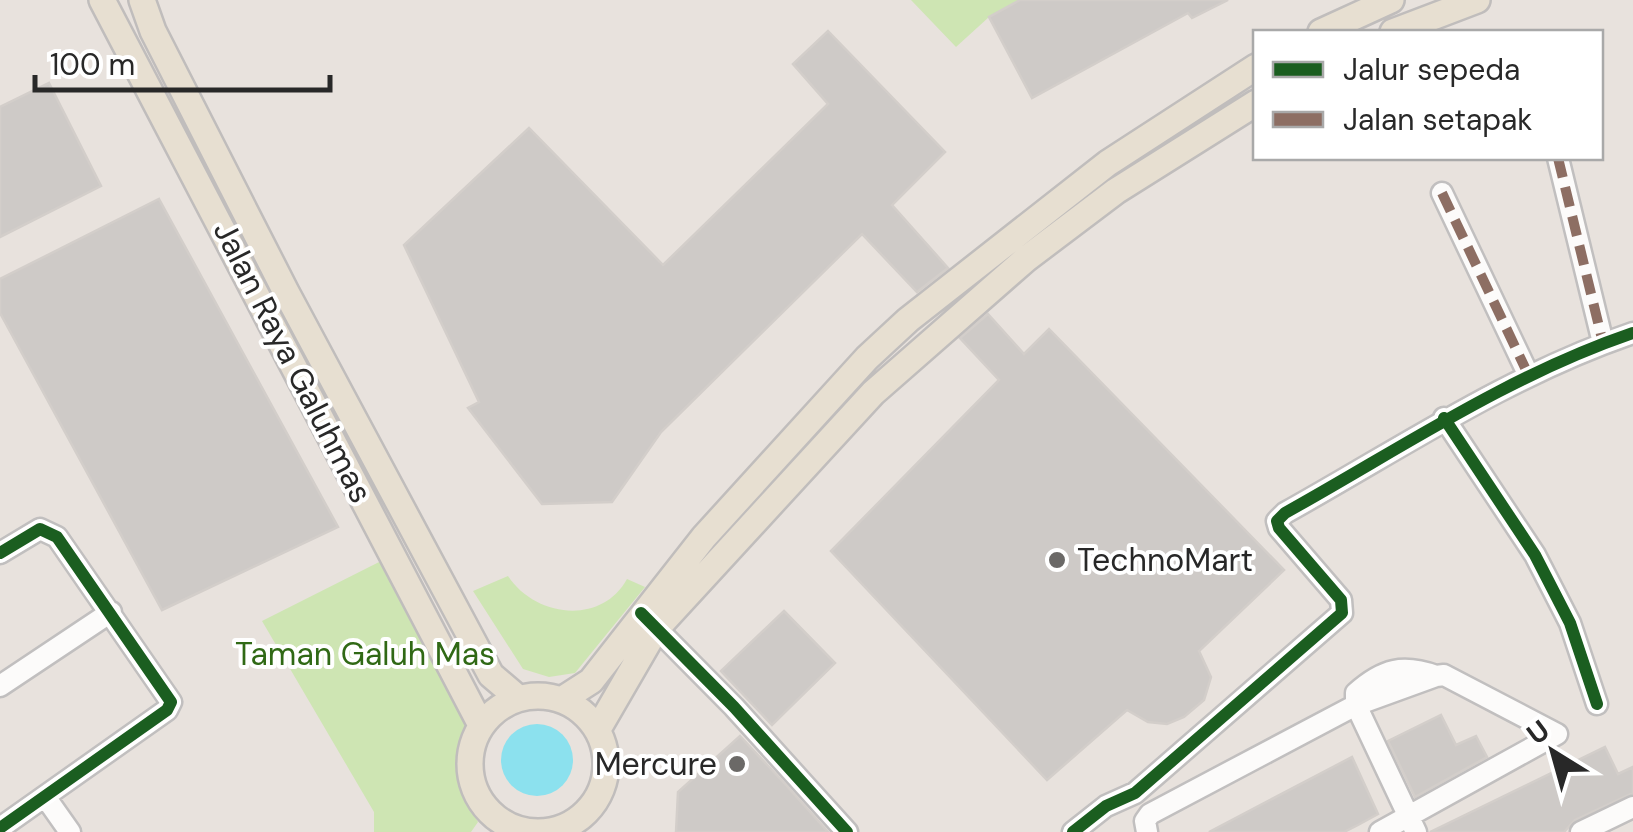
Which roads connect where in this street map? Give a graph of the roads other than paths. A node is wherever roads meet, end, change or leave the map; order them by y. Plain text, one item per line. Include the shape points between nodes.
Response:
1 (102, 0) edge
2 (142, 0) edge
3 (1391, 0) edge
4 (1477, 0) edge
5 (1325, 30) edge
6 (1398, 30) edge
7 (1253, 69) edge
8 (1253, 105) edge
9 (1558, 160) edge
10 (1442, 193) dead end
11 (1633, 333) edge
12 (1603, 343) junction
13 (1528, 374) junction
14 (1444, 418) junction
15 (0, 552) edge
16 (111, 612) junction
17 (648, 621) junction
18 (491, 675) junction
19 (0, 686) edge
20 (466, 695) junction
21 (518, 698) junction
22 (563, 700) junction
23 (1597, 704) dead end
24 (1356, 706) junction
25 (482, 725) junction
26 (598, 729) junction
27 (46, 798) junction
28 (1633, 807) edge
29 (486, 809) junction
30 (1413, 825) edge
31 (0, 828) edge
32 (523, 831) edge
33 (70, 832) edge
34 (472, 832) edge
35 (847, 832) edge
36 (1073, 832) edge
37 (1147, 832) edge
38 (1380, 832) edge
39 (1581, 832) edge

1 - 20 main road, Jalan Raya Galuhmas
2 - 18 main road, Jalan Raya Galuhmas via 286,292
3 - 5 main road
4 - 6 main road
7 - 17 main road via 1108,163 908,320 717,523
8 - 17 main road via 1116,191 925,344
9 - 12 street
10 - 13 street
11 - 12 street
12 - 13 street
13 - 14 street
14 - 23 street via 1535,555 1570,623
14 - 36 street via 1277,521 1341,600 1342,613 1134,793
15 - 16 street via 40,529 57,537
16 - 19 street
16 - 27 street via 172,702
17 - 22 main road via 591,681
17 - 26 main road
17 - 35 street
18 - 20 main road via 486,689
18 - 21 main road, Jalan Raya Galuhmas
20 - 25 main road, Jalan Raya Galuhmas
21 - 22 main road
21 - 25 main road
22 - 26 main road
24 - 30 street
24 - 30 street via 1444,676 1557,734
24 - 37 street via 1150,814
25 - 29 main road via 470,768
26 - 32 main road via 606,750 599,795 568,826
27 - 31 street
27 - 33 street
28 - 39 street
29 - 32 main road
29 - 34 main road
30 - 38 street

